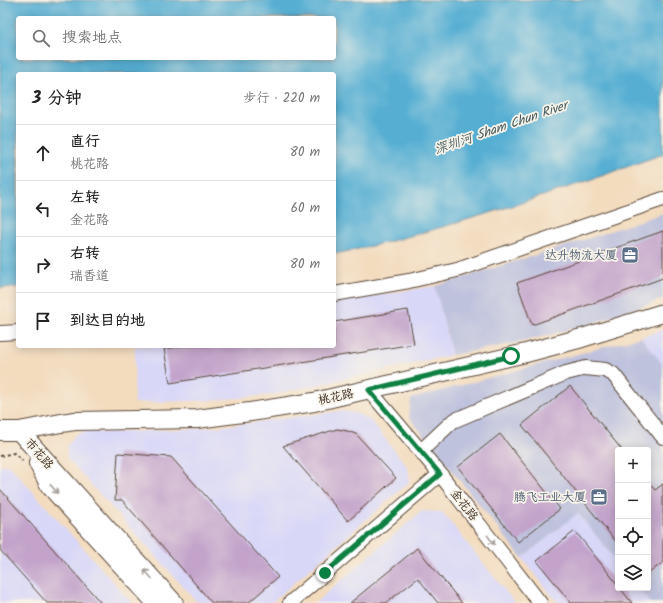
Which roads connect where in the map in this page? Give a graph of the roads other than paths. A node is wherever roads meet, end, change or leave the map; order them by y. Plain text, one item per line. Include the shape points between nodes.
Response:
1 (663, 199) edge
2 (336, 294) edge
3 (663, 313) edge
4 (16, 332) edge
5 (0, 333) edge
6 (369, 390) junction
7 (0, 431) edge
8 (20, 431) junction
9 (663, 437) edge
10 (421, 452) junction
11 (440, 474) junction
12 (156, 603) edge
13 (174, 603) edge
14 (290, 603) edge
15 (540, 603) edge

1 - 2 street via 457,270
3 - 6 main road, 桃花路 via 582,338
4 - 5 street
6 - 8 main road, 桃花路 via 307,403 197,419 75,421
6 - 10 street, 金花路
7 - 8 main road, 桃花路
8 -> 12 main road, 市花路 via 50,486
13 -> 8 main road, 市花路
9 - 10 street via 613,374 605,370 586,368 566,373 453,421
10 - 11 street, 金花路
11 - 14 street
11 -> 15 street, 金花路

